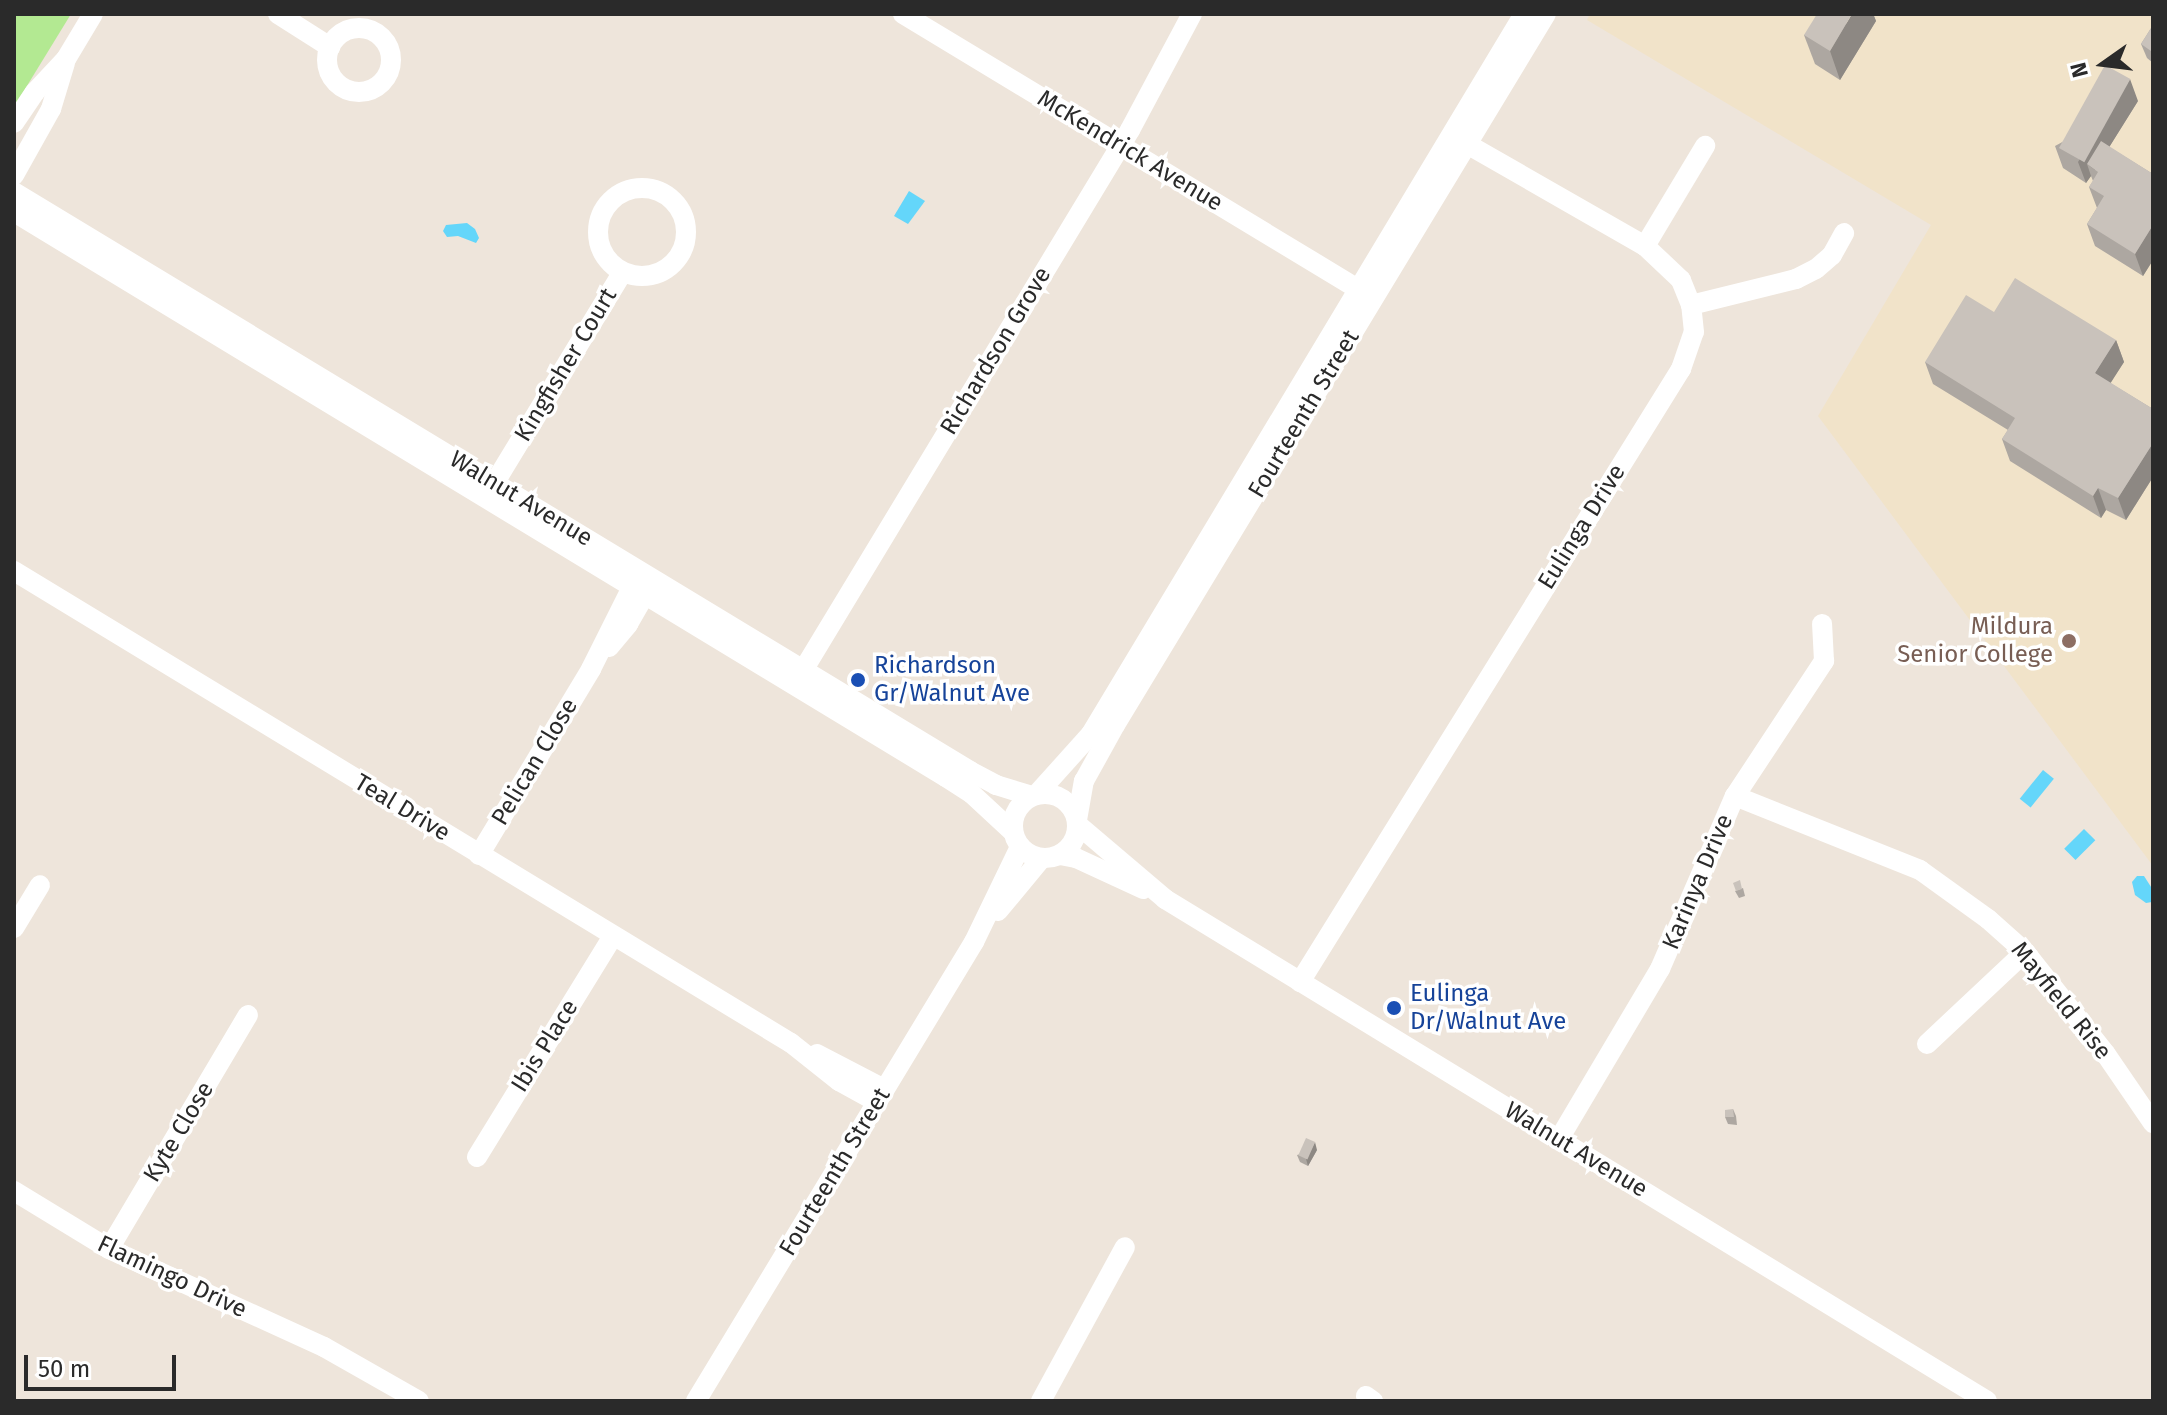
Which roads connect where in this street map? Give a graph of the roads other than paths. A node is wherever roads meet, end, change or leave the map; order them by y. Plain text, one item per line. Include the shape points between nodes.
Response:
1 (93, 14) edge
2 (278, 14) edge
3 (903, 14) edge
4 (1192, 14) edge
5 (1524, 14) edge
6 (1546, 14) edge
7 (330, 47) dead end
8 (66, 59) junction
9 (14, 123) edge
10 (1467, 144) junction
11 (1121, 146) junction
12 (1705, 146) dead end
13 (14, 175) edge
14 (14, 192) edge
15 (14, 212) edge
16 (1844, 233) dead end
17 (1645, 246) junction
18 (622, 273) junction
19 (1358, 289) junction
20 (1691, 305) junction
21 (490, 490) junction
22 (14, 571) edge
23 (642, 586) junction
24 (1822, 624) dead end
25 (799, 678) junction
26 (1034, 795) junction
27 (1735, 796) junction
28 (1077, 822) junction
29 (1016, 839) junction
30 (479, 855) junction
31 (1051, 857) junction
32 (40, 885) dead end
33 (1165, 899) junction
34 (14, 928) edge
35 (613, 936) junction
36 (974, 942) junction
37 (2025, 952) junction
38 (1300, 982) junction
39 (248, 1015) dead end
40 (1927, 1044) dead end
41 (881, 1096) junction
42 (2153, 1123) edge
43 (1559, 1139) junction
44 (477, 1157) dead end
45 (14, 1191) edge
46 (1125, 1247) dead end
47 (109, 1249) junction
48 (419, 1401) edge
49 (696, 1401) edge
50 (1041, 1401) edge
51 (1987, 1401) edge

1 - 8 street
2 - 7 street
3 - 11 street, McKendrick Avenue
4 - 11 street, Richardson Grove
5 - 19 street, Fourteenth Street
6 - 10 street, Fourteenth Street
8 - 9 street
8 - 13 street via 51,109
10 - 17 street
10 - 28 street, Fourteenth Street via 1115,725 1084,781
11 - 19 street, McKendrick Avenue
11 - 25 street, Richardson Grove
12 - 17 street
14 - 21 street, Walnut Avenue
15 - 21 street, Walnut Avenue
16 - 20 street via 1832,255 1796,279
17 - 20 street via 1681,280
18 - 18 street, Kingfisher Court via 607,260 597,236 605,206 630,189 663,193 683,216 683,250 658,274
18 - 21 street, Kingfisher Court
19 - 26 street, Fourteenth Street via 1091,734
20 - 38 street, Eulinga Drive via 1694,332 1681,369
21 - 23 street, Walnut Avenue
22 - 30 street, Teal Drive
23 - 25 street, Walnut Avenue
23 - 30 street, Pelican Close via 628,624 591,669
24 - 27 street, Karinya Drive via 1824,661
25 - 26 street, Walnut Avenue via 983,778
25 - 29 street, Walnut Avenue via 972,794
26 - 28 street via 1047,793 1067,802
26 - 29 street via 1016,810
27 - 37 street, Mayfield Rise via 1920,870
27 - 43 street, Karinya Drive via 1660,969
28 - 31 street via 1073,842
28 - 33 street, Walnut Avenue
29 - 31 street
29 - 36 street, Fourteenth Street
30 - 35 street, Teal Drive
31 - 33 street, Walnut Avenue via 1076,858
31 - 36 street, Fourteenth Street
32 - 34 street
33 - 38 street, Walnut Avenue
35 - 41 street, Teal Drive via 791,1043 847,1068
35 - 44 street, Ibis Place
36 - 41 street, Fourteenth Street
37 - 40 street
37 - 42 street, Mayfield Rise
38 - 43 street, Walnut Avenue
39 - 47 street, Kyte Close
41 - 49 street, Fourteenth Street
43 - 51 street, Walnut Avenue
45 - 47 street, Flamingo Drive
46 - 50 street
47 - 48 street, Flamingo Drive via 324,1347

